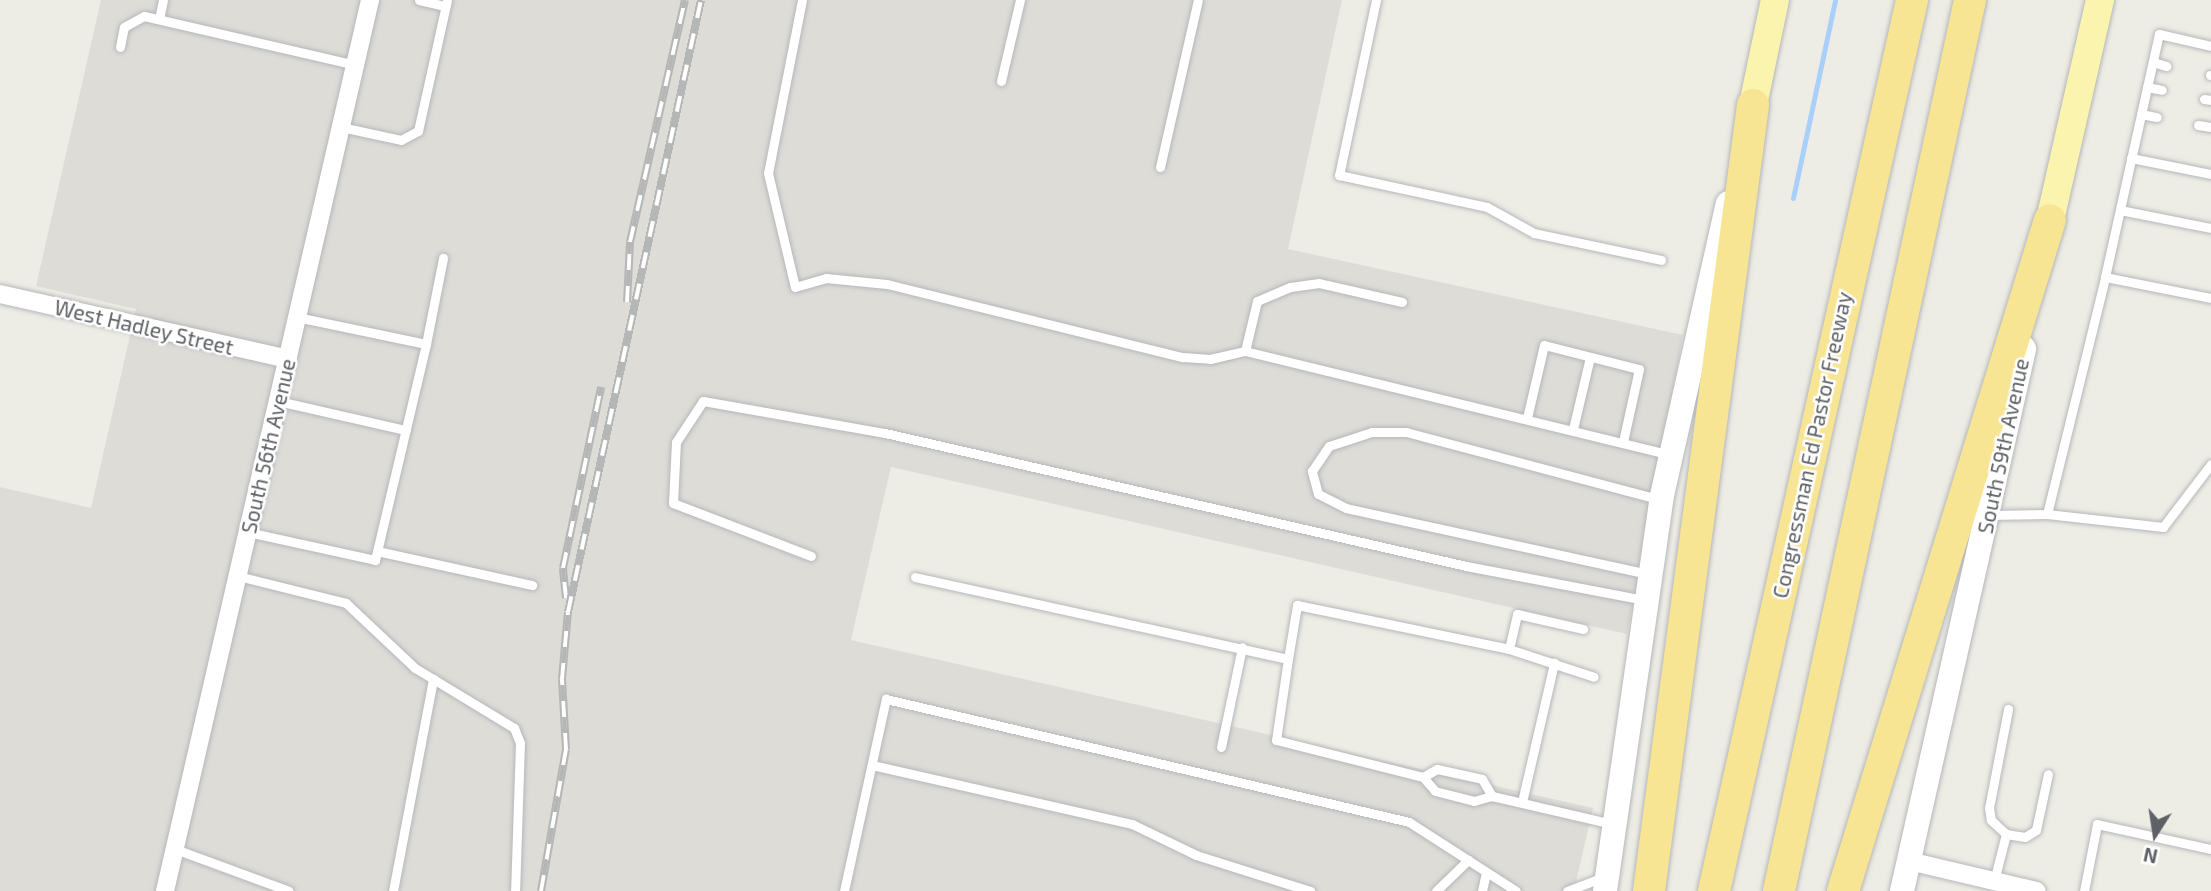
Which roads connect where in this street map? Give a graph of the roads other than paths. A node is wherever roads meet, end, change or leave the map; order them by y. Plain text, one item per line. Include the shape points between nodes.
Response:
1 (163, 0) edge
2 (370, 0) edge
3 (419, 0) edge
4 (802, 0) edge
5 (1020, 0) edge
6 (1198, 0) edge
7 (1376, 0) edge
8 (1776, 0) edge
9 (1912, 0) edge
10 (1970, 0) edge
11 (2100, 0) edge
12 (446, 3) edge
13 (159, 19) junction
14 (2211, 46) edge
15 (120, 47) dead end
16 (2153, 62) junction
17 (355, 65) junction
18 (2166, 66) dead end
19 (1001, 81) dead end
20 (2147, 87) junction
21 (2162, 90) dead end
22 (1753, 105) junction
23 (2141, 114) junction
24 (2157, 117) dead end
25 (2198, 125) dead end
26 (341, 127) junction
27 (2211, 127) edge
28 (2131, 158) junction
29 (1160, 167) dead end
30 (2210, 171) edge
31 (2120, 210) junction
32 (2050, 220) junction
33 (2211, 228) edge
34 (443, 258) dead end
35 (1661, 260) dead end
36 (2105, 277) junction
37 (0, 294) edge
38 (2211, 298) edge
39 (1402, 302) dead end
40 (298, 317) junction
41 (426, 344) junction
42 (1245, 351) junction
43 (1590, 358) junction
44 (288, 359) junction
45 (278, 401) junction
46 (1527, 418) junction
47 (1573, 429) junction
48 (405, 430) junction
49 (1623, 442) junction
50 (1670, 454) junction
51 (2211, 464) edge
52 (1661, 500) junction
53 (2047, 514) junction
54 (1989, 515) junction
55 (248, 532) junction
56 (377, 551) junction
57 (811, 556) dead end
58 (1648, 574) junction
59 (238, 576) junction
60 (915, 577) dead end
61 (532, 585) dead end
62 (1644, 600) junction
63 (1583, 629) dead end
64 (1242, 648) junction
65 (1508, 649) junction
66 (1289, 659) junction
67 (1554, 663) junction
68 (1594, 677) dead end
69 (433, 680) junction
70 (2008, 709) dead end
71 (1222, 747) dead end
72 (872, 765) junction
73 (2048, 774) dead end
74 (1423, 777) junction
75 (1492, 796) junction
76 (1522, 802) junction
77 (1612, 824) junction
78 (2006, 834) junction
79 (175, 849) junction
80 (2211, 849) edge
81 (1468, 860) junction
82 (1909, 861) junction
83 (1486, 872) junction
84 (1994, 881) junction
85 (1605, 884) edge
86 (165, 891) edge
87 (289, 891) edge
88 (393, 891) edge
89 (515, 891) edge
90 (844, 891) edge
91 (1310, 891) edge
92 (1436, 891) edge
93 (1482, 891) edge
94 (1516, 891) edge
95 (1567, 891) edge
96 (1649, 891) edge
97 (1714, 891) edge
98 (1779, 891) edge
99 (1843, 891) edge
100 (1902, 891) edge
101 (2037, 891) edge
102 (2084, 891) edge

1 - 13 lane
2 - 17 street, South 56th Avenue
3 - 12 lane
4 - 42 lane via 768,173 795,288 826,278 887,284 1183,357 1210,359
5 - 19 lane
6 - 29 lane
7 - 35 lane via 1339,175 1487,207 1534,233
8 - 22 main road
9 - 97 highway, Congressman Ed Pastor Freeway
10 - 98 highway
11 - 32 main road, South 59th Avenue
12 - 26 lane via 418,131 401,140
13 - 15 lane via 133,19
13 - 17 lane
14 - 16 lane via 2159,34
16 - 18 lane
16 - 20 lane
17 - 26 street, South 56th Avenue
20 - 21 lane
20 - 23 lane
22 - 50 main road
22 - 96 highway
23 - 24 lane
23 - 28 lane
25 - 27 lane
26 - 40 street, South 56th Avenue
28 - 30 lane
28 - 31 lane
31 - 33 lane
31 - 36 lane
32 - 54 main road, South 59th Avenue
32 - 99 highway
34 - 41 lane
36 - 38 lane
36 - 53 lane
37 - 44 street, West Hadley Street
39 - 42 lane via 1319,283 1290,287 1257,302
40 - 41 lane
40 - 44 street, South 56th Avenue
41 - 48 lane
42 - 46 lane
43 - 46 lane via 1544,345
43 - 47 lane
43 - 49 lane via 1639,369
44 - 45 street, South 56th Avenue
45 - 48 lane
45 - 55 street, South 56th Avenue
46 - 47 lane
47 - 49 lane
48 - 56 lane
49 - 50 lane
50 - 52 main road
51 - 53 lane via 2163,527
52 - 58 main road
52 - 58 lane via 1406,432 1372,432 1329,446 1312,471 1318,494 1346,508
53 - 54 lane
54 - 82 main road, South 59th Avenue
55 - 56 lane via 375,560
55 - 59 street, South 56th Avenue
56 - 61 lane
57 - 62 lane via 673,503 676,442 703,401 884,433 1466,566
58 - 62 main road
59 - 69 lane via 346,603
59 - 79 street, South 56th Avenue
60 - 64 lane
62 - 77 main road
63 - 65 lane via 1517,614
64 - 66 lane
64 - 71 lane
65 - 66 lane via 1297,605
65 - 67 lane
66 - 74 lane via 1276,740
67 - 68 lane
67 - 76 lane
69 - 88 lane
69 - 89 lane via 492,711 514,728 520,743
70 - 78 lane via 1989,808 1991,820
72 - 81 lane via 886,699 1409,822
72 - 90 lane
72 - 91 lane via 1132,824 1196,855
73 - 78 lane via 2036,830 2025,838
74 - 75 lane via 1435,791 1474,800
74 - 75 lane via 1437,769 1482,779
75 - 76 lane
76 - 77 lane
77 - 85 main road
78 - 84 lane
79 - 86 street, South 56th Avenue
79 - 87 lane
80 - 102 lane via 2097,824
81 - 83 lane
81 - 92 lane
82 - 84 street
82 - 100 main road, South 59th Avenue
83 - 93 lane
83 - 94 lane
84 - 101 street
85 - 95 lane

